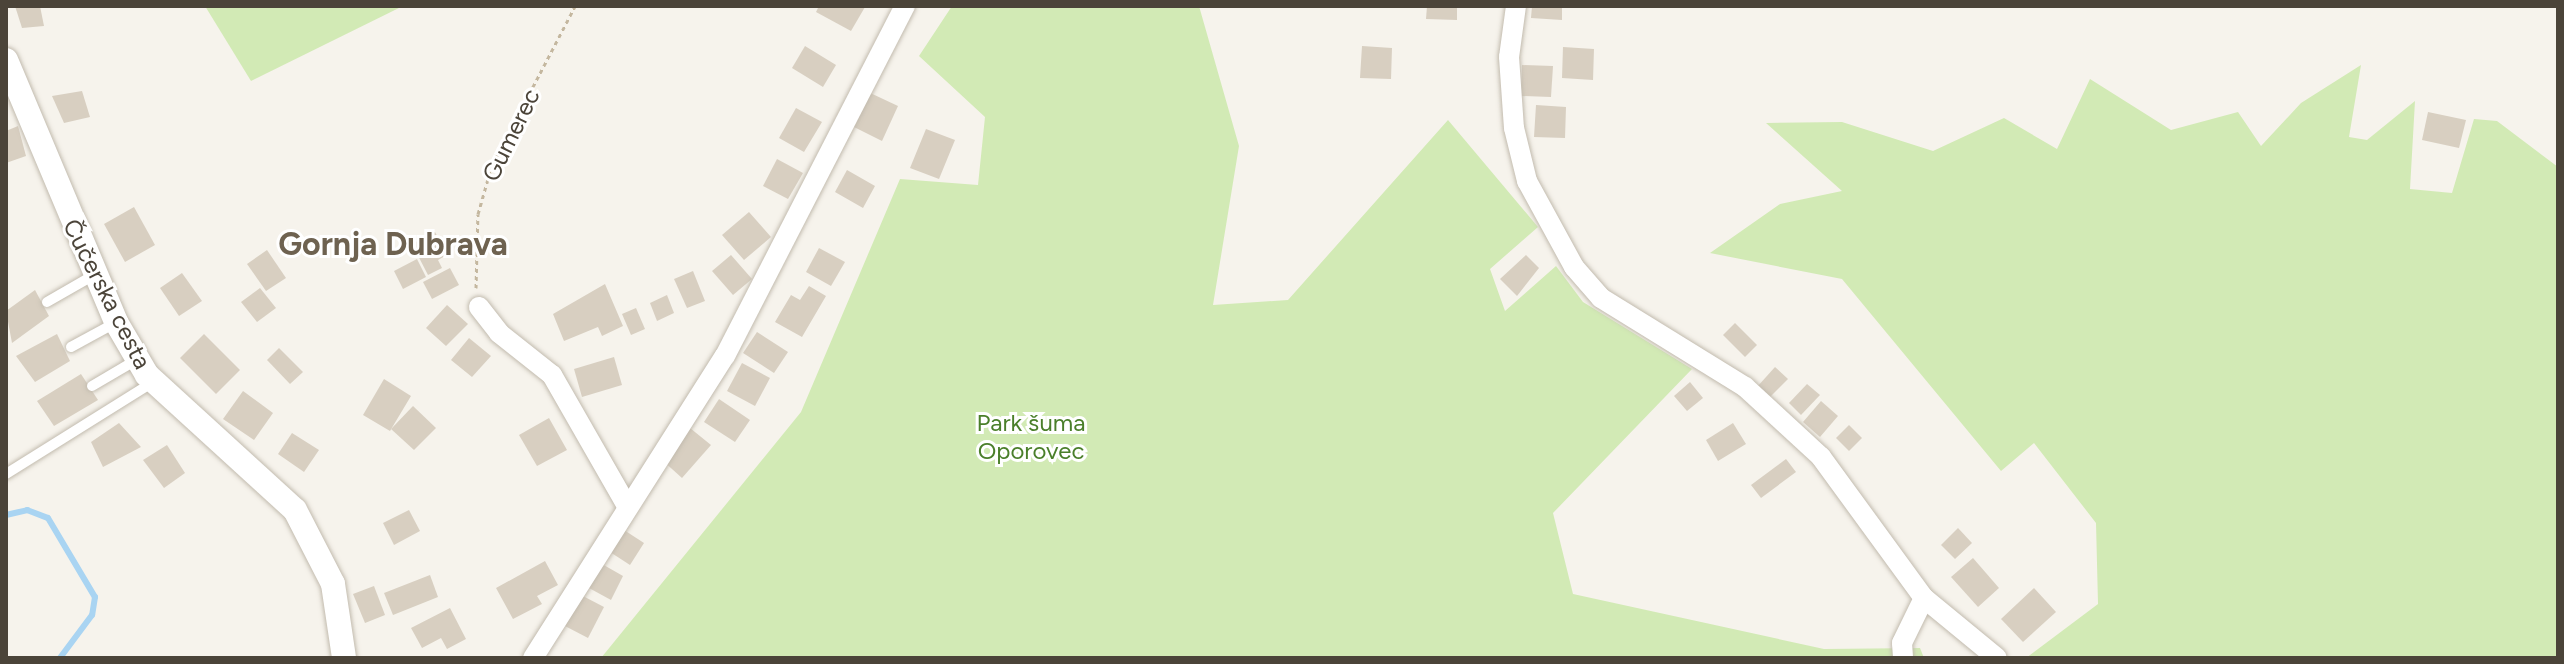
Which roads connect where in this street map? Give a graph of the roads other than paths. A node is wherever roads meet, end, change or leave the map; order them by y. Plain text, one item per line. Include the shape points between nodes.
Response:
1 (905, 6) edge
2 (1516, 6) edge
3 (6, 60) edge
4 (94, 275) junction
5 (47, 302) dead end
6 (479, 307) road end
7 (116, 322) junction
8 (71, 347) dead end
9 (138, 359) junction
10 (154, 382) junction
11 (92, 386) dead end
12 (6, 474) edge
13 (627, 506) junction
14 (1924, 598) junction
15 (344, 658) edge
16 (533, 658) edge
17 (1903, 658) edge
18 (1997, 658) edge

1 - 13 street via 861,83 770,278
2 - 14 street via 1509,57 1514,128 1527,181 1574,267 1601,298 1745,387 1821,457
3 - 4 street, Čučerska cesta
4 - 5 lane
4 - 7 street, Čučerska cesta
6 - 13 street via 499,333 552,375
7 - 8 lane
7 - 9 street, Čučerska cesta
9 - 10 street, Čučerska cesta
9 - 11 lane
10 - 12 lane
10 - 15 street, Čučerska cesta via 295,510 333,584
13 - 16 street
14 - 17 street via 1902,643
14 - 18 street

